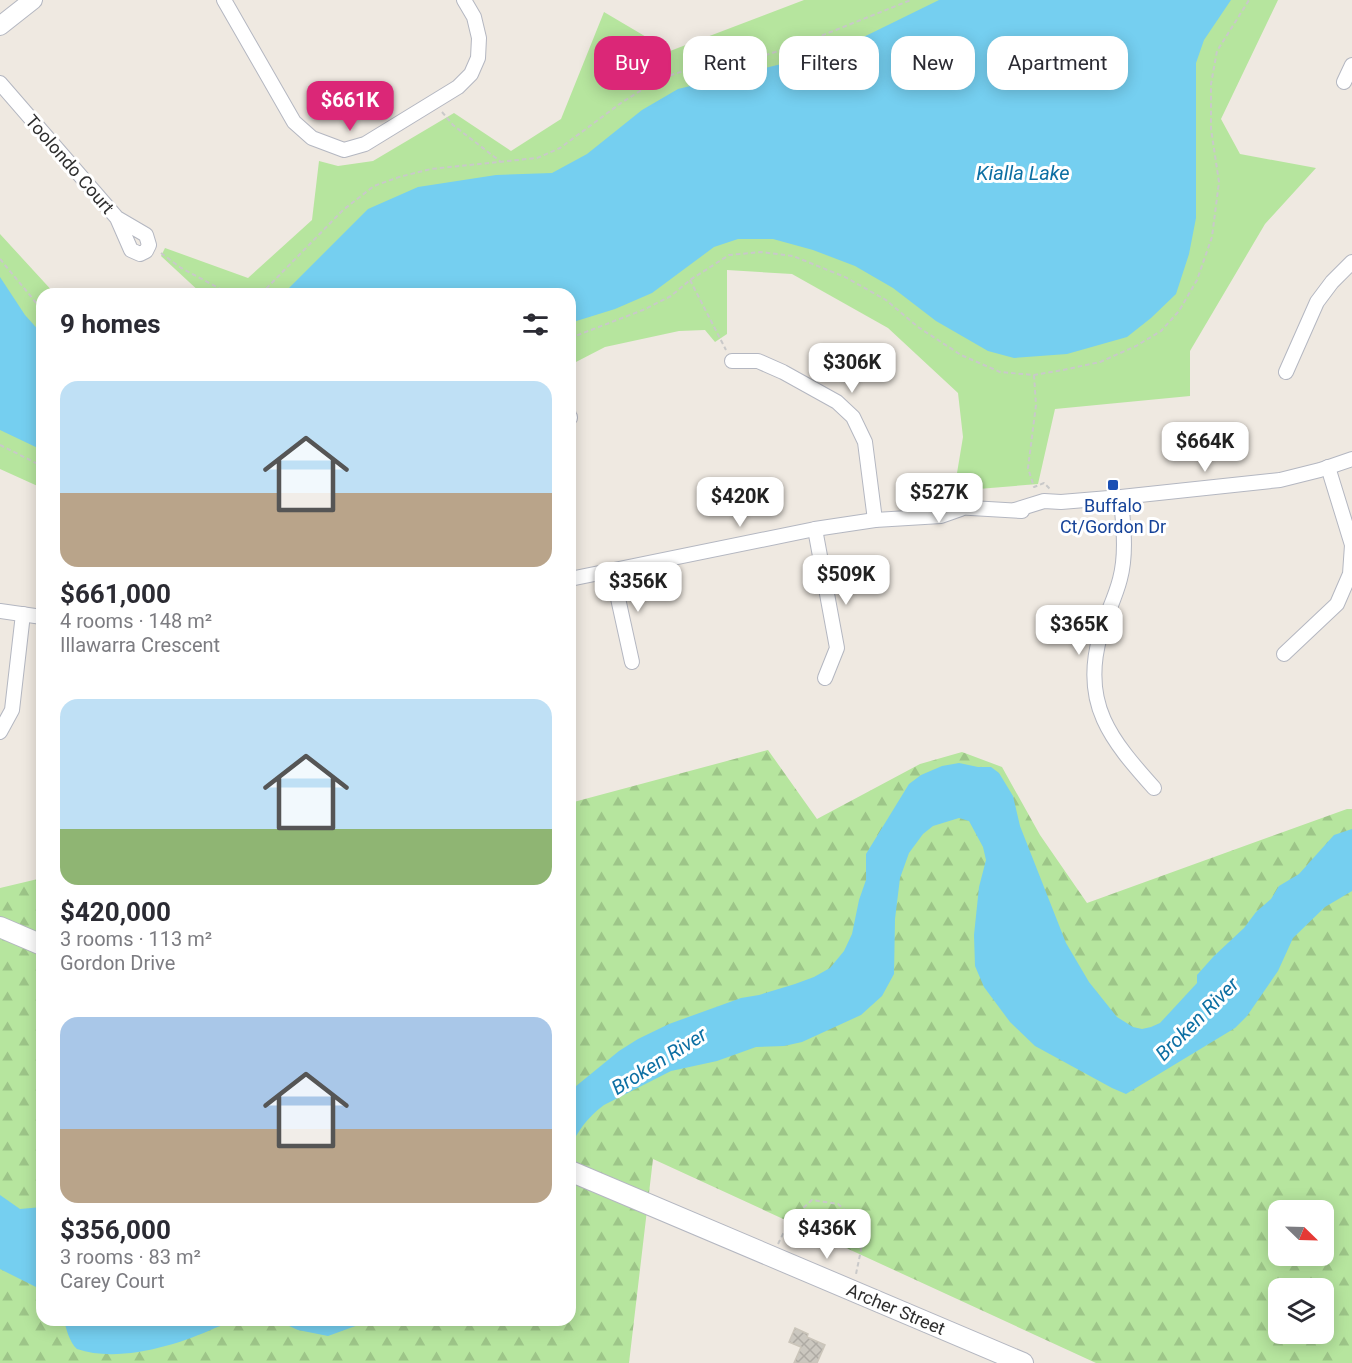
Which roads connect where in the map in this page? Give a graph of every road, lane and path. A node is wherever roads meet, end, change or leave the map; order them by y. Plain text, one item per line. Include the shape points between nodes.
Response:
1 (33, 0) edge
2 (224, 0) edge
3 (464, 0) edge
4 (911, 0) edge
5 (1249, 0) edge
6 (0, 26) edge
7 (1352, 65) edge
8 (1344, 82) dead end
9 (0, 83) edge
10 (436, 100) junction
11 (501, 162) junction
12 (117, 218) junction
13 (149, 240) junction
14 (0, 260) edge
15 (1352, 262) edge
16 (690, 280) junction
17 (219, 288) edge
18 (267, 288) edge
19 (36, 303) edge
20 (576, 336) edge
21 (732, 361) joint
22 (1286, 372) dead end
23 (1034, 375) junction
24 (0, 445) edge
25 (1352, 459) edge
26 (36, 463) edge
27 (1328, 467) junction
28 (1121, 497) junction
29 (1061, 502) junction
30 (875, 520) junction
31 (815, 529) junction
32 (612, 571) junction
33 (576, 574) edge
34 (0, 611) edge
35 (23, 615) junction
36 (36, 616) edge
37 (1284, 654) dead end
38 (632, 662) dead end
39 (825, 678) dead end
40 (0, 732) edge
41 (1154, 788) dead end
42 (0, 927) edge
43 (36, 942) edge
44 (576, 1174) edge
45 (772, 1257) junction
46 (849, 1290) junction
47 (1023, 1363) edge

1 - 6 street
2 - 10 street via 294,122 312,138 344,150 365,144
3 - 10 street via 474,17 478,58 471,74
4 - 11 path via 794,46 699,66 659,80 560,148 537,158
5 - 23 path via 1217,51 1211,84 1211,129 1219,182 1212,237 1197,279 1179,311 1161,331 1100,362
7 - 8 street
9 - 12 street, Toolondo Court
10 - 11 path via 453,125
11 - 18 path via 431,169 374,186 343,210
12 - 13 street, Toolondo Court
12 - 13 street, Toolondo Court via 135,253 146,251
13 - 17 path via 169,260
14 - 19 path
15 - 22 street via 1317,302
16 - 20 path via 671,296 644,310
16 - 21 path
16 - 23 path via 729,255 761,252 793,256 845,276 961,354 1000,372
21 - 30 street via 758,361 783,372 837,402 853,417 865,442
23 - 29 path via 1036,405 1028,468 1034,487 1044,483
24 - 26 path
25 - 27 street
27 - 28 street via 1280,480
27 - 37 street via 1352,545 1350,574 1336,604
28 - 29 street
28 - 41 street via 1125,552 1095,658 1095,685 1106,728
29 - 30 street via 1029,512 961,509 941,516
30 - 31 street
31 - 32 street
31 - 39 street via 837,648
32 - 33 street
32 - 38 street
34 - 35 street
35 - 36 street
35 - 40 street via 12,710
42 - 43 main road
44 - 45 main road, Archer Street
45 - 46 main road, Archer Street
45 - 46 path via 790,1220 812,1200 838,1204 857,1221 861,1250
46 - 47 main road, Archer Street

